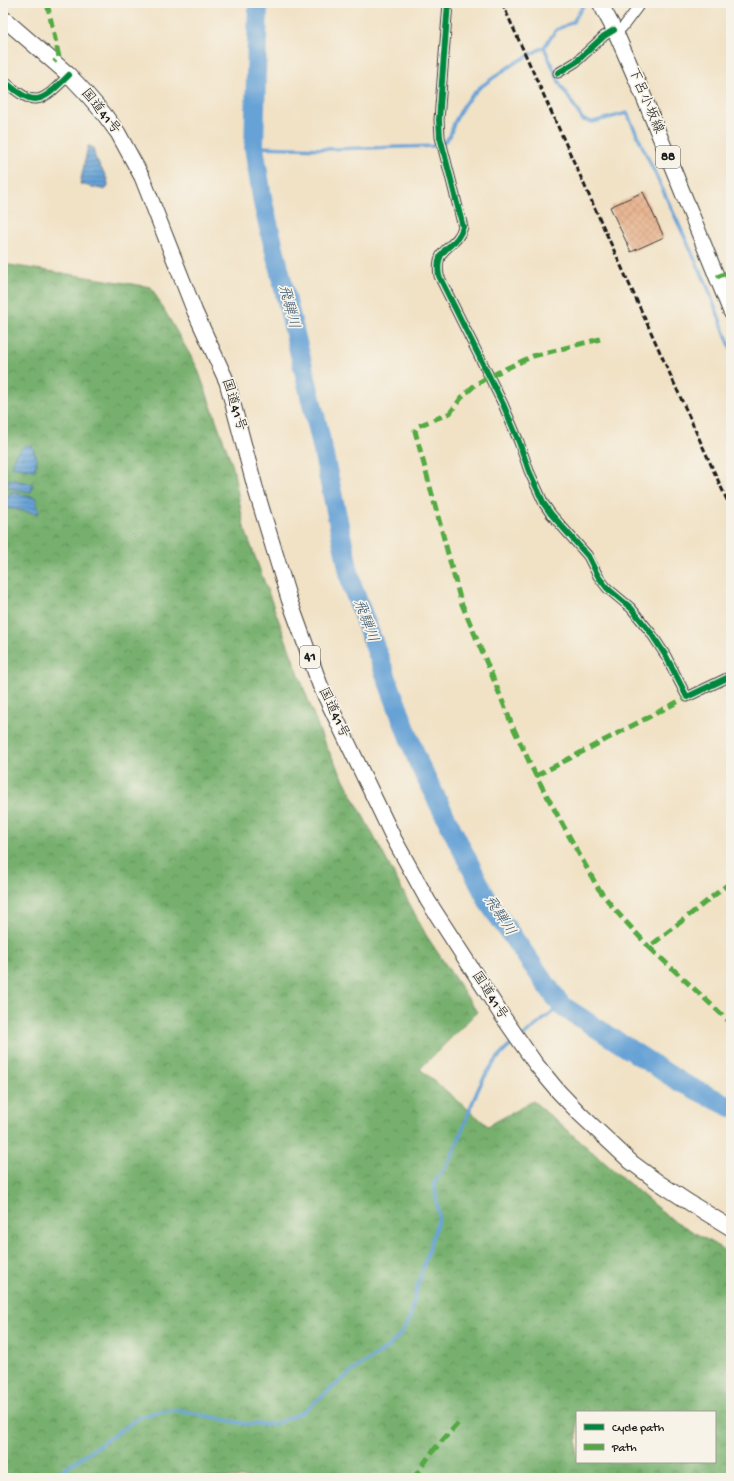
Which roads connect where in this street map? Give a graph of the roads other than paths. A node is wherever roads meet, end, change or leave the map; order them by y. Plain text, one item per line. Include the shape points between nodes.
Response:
1 (448, 3) edge
2 (600, 3) edge
3 (641, 3) edge
4 (3, 18) edge
5 (615, 32) junction
6 (558, 73) dead end
7 (69, 75) junction
8 (3, 80) edge
9 (731, 312) edge
10 (731, 676) edge
11 (731, 1228) edge

1 - 10 street via 439,120 440,137 463,227 456,241 440,256 439,276 503,404 529,471 551,514 588,556 598,576 608,588 631,608 651,632 687,697
2 - 5 main road, 下呂小坂線 / 88
3 - 5 street via 623,27
4 - 7 main road, 国道41号 / 41
5 - 6 street via 604,36 576,62
5 - 9 main road, 下呂小坂線 / 88
7 - 8 street via 52,92 34,100 24,98
7 - 11 main road, 国道41号 / 41 via 118,133 142,177 195,312 227,382 289,599 320,685 394,839 428,901 501,1014 558,1091 631,1162

